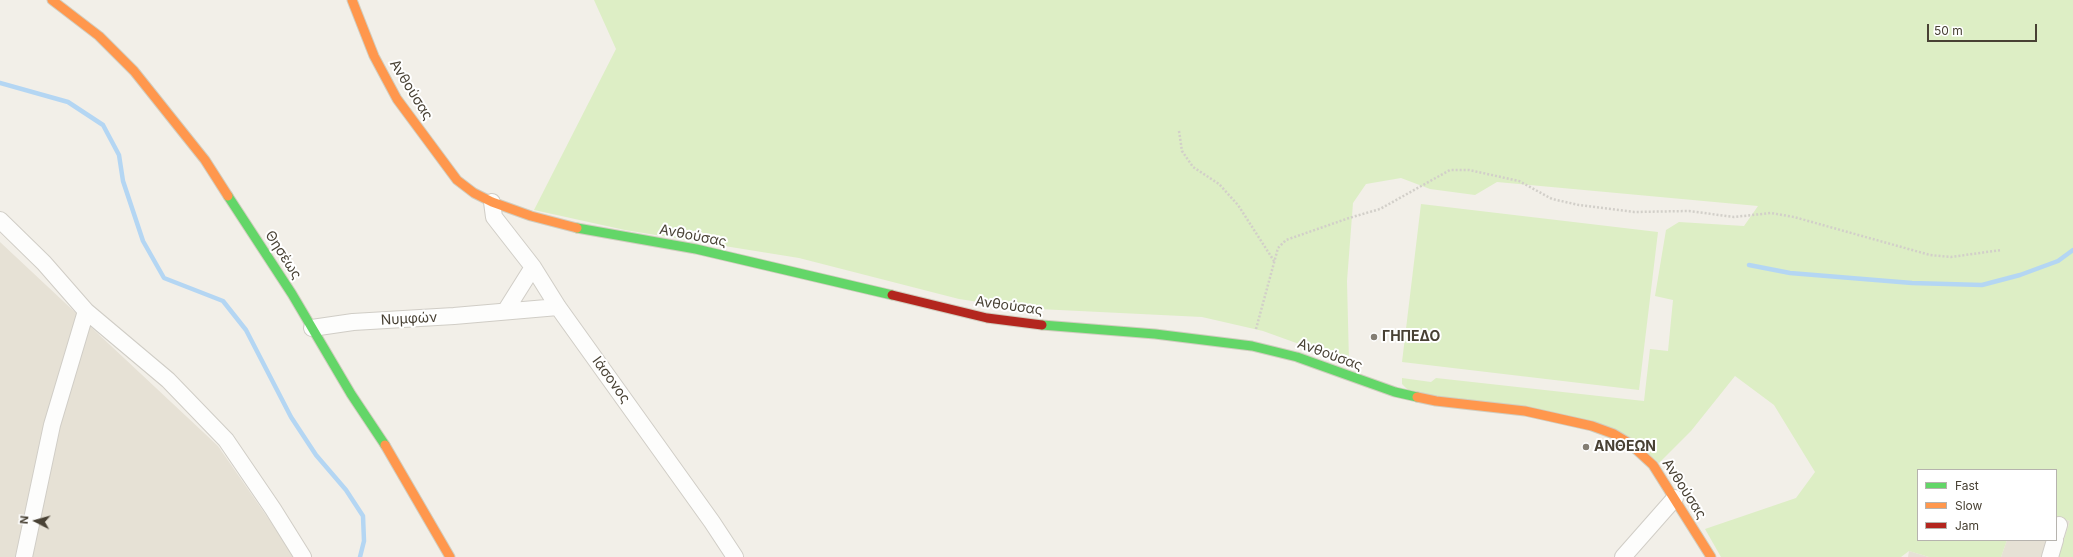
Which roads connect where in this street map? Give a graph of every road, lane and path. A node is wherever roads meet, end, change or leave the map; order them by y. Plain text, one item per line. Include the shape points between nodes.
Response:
1 (52, 0) edge
2 (352, 0) edge
3 (1179, 131) dead end
4 (492, 202) junction
5 (0, 220) edge
6 (2001, 250) dead end
7 (1274, 262) junction
8 (533, 267) junction
9 (558, 307) junction
10 (506, 310) junction
11 (86, 311) junction
12 (312, 328) junction
13 (1252, 346) junction
14 (1675, 498) junction
15 (2054, 541) edge
16 (24, 557) edge
17 (303, 557) edge
18 (450, 557) edge
19 (735, 557) edge
20 (1624, 557) edge
21 (1711, 557) edge
22 (2050, 557) edge

1 - 12 street, Θησέως via 99,36 134,71 205,160
2 - 4 street, Ανθούσας via 374,56 397,99 457,180
3 - 7 path via 1182,151 1193,167 1219,184 1238,205
4 - 8 street, Ιάσονος via 494,217
4 - 13 street, Ανθούσας via 531,216 582,229 696,249 988,318
5 - 11 street via 44,263
6 - 7 path via 1952,257 1930,255 1794,217 1771,214 1734,217 1689,211 1634,212 1578,205 1552,199 1519,181 1469,170 1450,170 1380,209 1286,240 1278,248
7 - 13 path
8 - 9 street, Ιάσονος
8 - 10 street
9 - 10 street, Νυμφών
9 - 19 street, Ιάσονος
10 - 12 street, Νυμφών via 353,322
11 - 16 street via 52,426
11 - 17 street via 168,380 226,440
12 - 18 street, Θησέως via 351,394 390,452
13 - 14 street, Ανθούσας via 1297,357 1395,392 1436,401 1525,411 1592,426 1614,434 1642,454 1657,470
14 - 20 street
14 - 21 street, Ανθούσας
15 - 22 street

